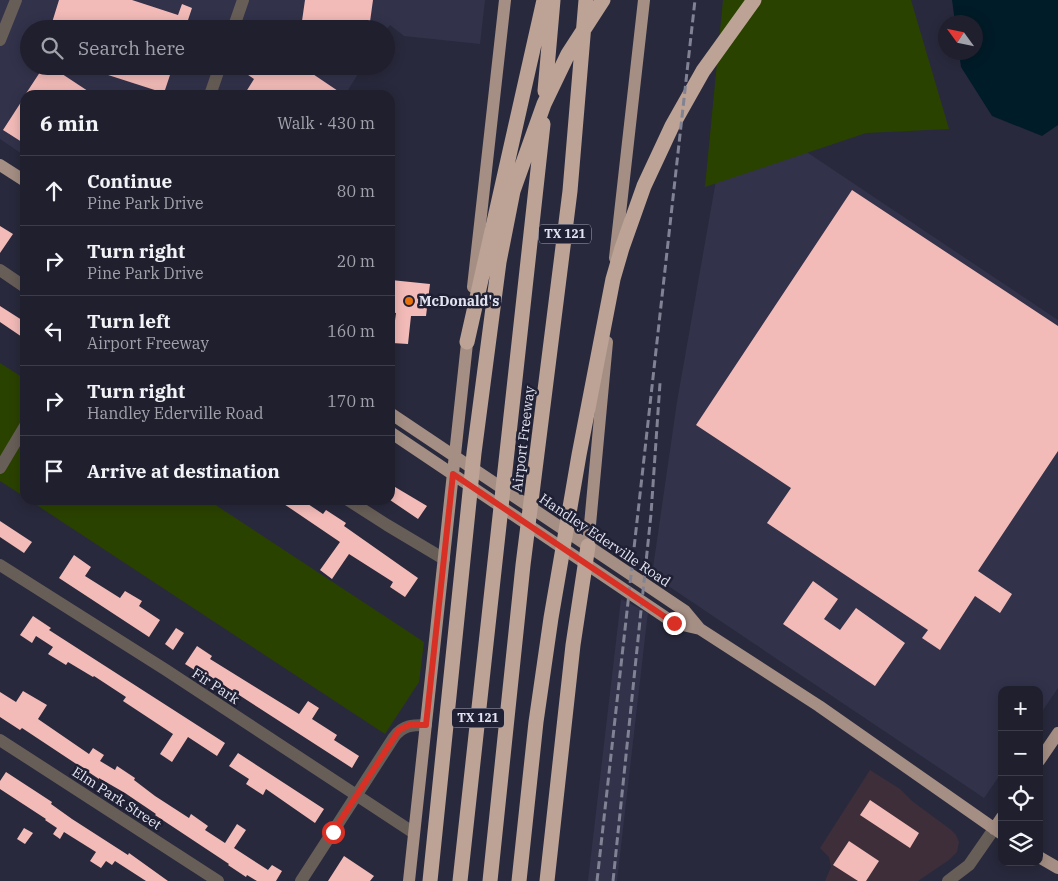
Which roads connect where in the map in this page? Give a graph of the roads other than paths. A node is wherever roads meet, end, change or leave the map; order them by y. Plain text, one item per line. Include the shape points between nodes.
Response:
1 (16, 0) edge
2 (243, 0) edge
3 (505, 0) edge
4 (544, 0) edge
5 (553, 0) edge
6 (586, 0) edge
7 (603, 0) edge
8 (644, 0) edge
9 (754, 0) edge
10 (236, 20) edge
11 (0, 40) edge
12 (217, 75) edge
13 (212, 90) edge
14 (0, 165) edge
15 (20, 178) edge
16 (0, 270) edge
17 (20, 284) edge
18 (467, 342) junction
19 (395, 415) edge
20 (20, 434) edge
21 (395, 435) edge
22 (455, 457) junction
23 (0, 468) edge
24 (453, 474) junction
25 (356, 505) edge
26 (588, 546) junction
27 (444, 559) junction
28 (586, 563) junction
29 (0, 565) edge
30 (700, 629) junction
31 (426, 725) junction
32 (1058, 733) edge
33 (0, 740) edge
34 (1043, 755) edge
35 (356, 796) junction
36 (998, 831) edge
37 (414, 833) junction
38 (1043, 859) edge
39 (1058, 868) edge
40 (218, 881) edge
41 (301, 881) edge
42 (409, 881) edge
43 (430, 881) edge
44 (460, 881) edge
45 (490, 881) edge
46 (519, 881) edge
47 (547, 881) edge
48 (948, 881) edge

1 - 11 street
2 - 10 street
3 - 18 main road
4 - 18 highway
5 - 44 highway, Airport Freeway / TX 121 via 542,131
6 - 45 highway, Airport Freeway / TX 121 via 570,191 523,565
7 - 43 highway via 568,54 544,104 513,191 499,262 474,453
8 - 26 main road via 616,244
9 - 46 highway via 703,71 672,126 644,186 613,280 551,618
12 - 13 street
14 - 15 main road
16 - 17 street
18 - 22 main road
19 - 22 main road, Handley Ederville Road
20 - 23 street
21 - 24 main road, Handley Ederville Road
22 - 24 main road
22 - 26 main road, Handley Ederville Road
24 - 27 main road
24 - 28 main road, Handley Ederville Road
25 - 27 street
26 - 28 highway
26 - 30 main road, Handley Ederville Road via 685,611
27 - 31 main road
28 - 30 main road, Handley Ederville Road via 674,623
28 - 47 highway via 573,645
29 - 35 street, Fir Park
30 - 36 main road, Handley Ederville Road via 819,706
31 - 35 street via 409,725 399,730
31 - 37 main road
32 - 34 main road
33 - 40 street, Elm Park Street
35 - 37 street, Fir Park
35 - 41 street
36 - 48 street via 969,865
37 - 42 main road
38 - 39 main road

